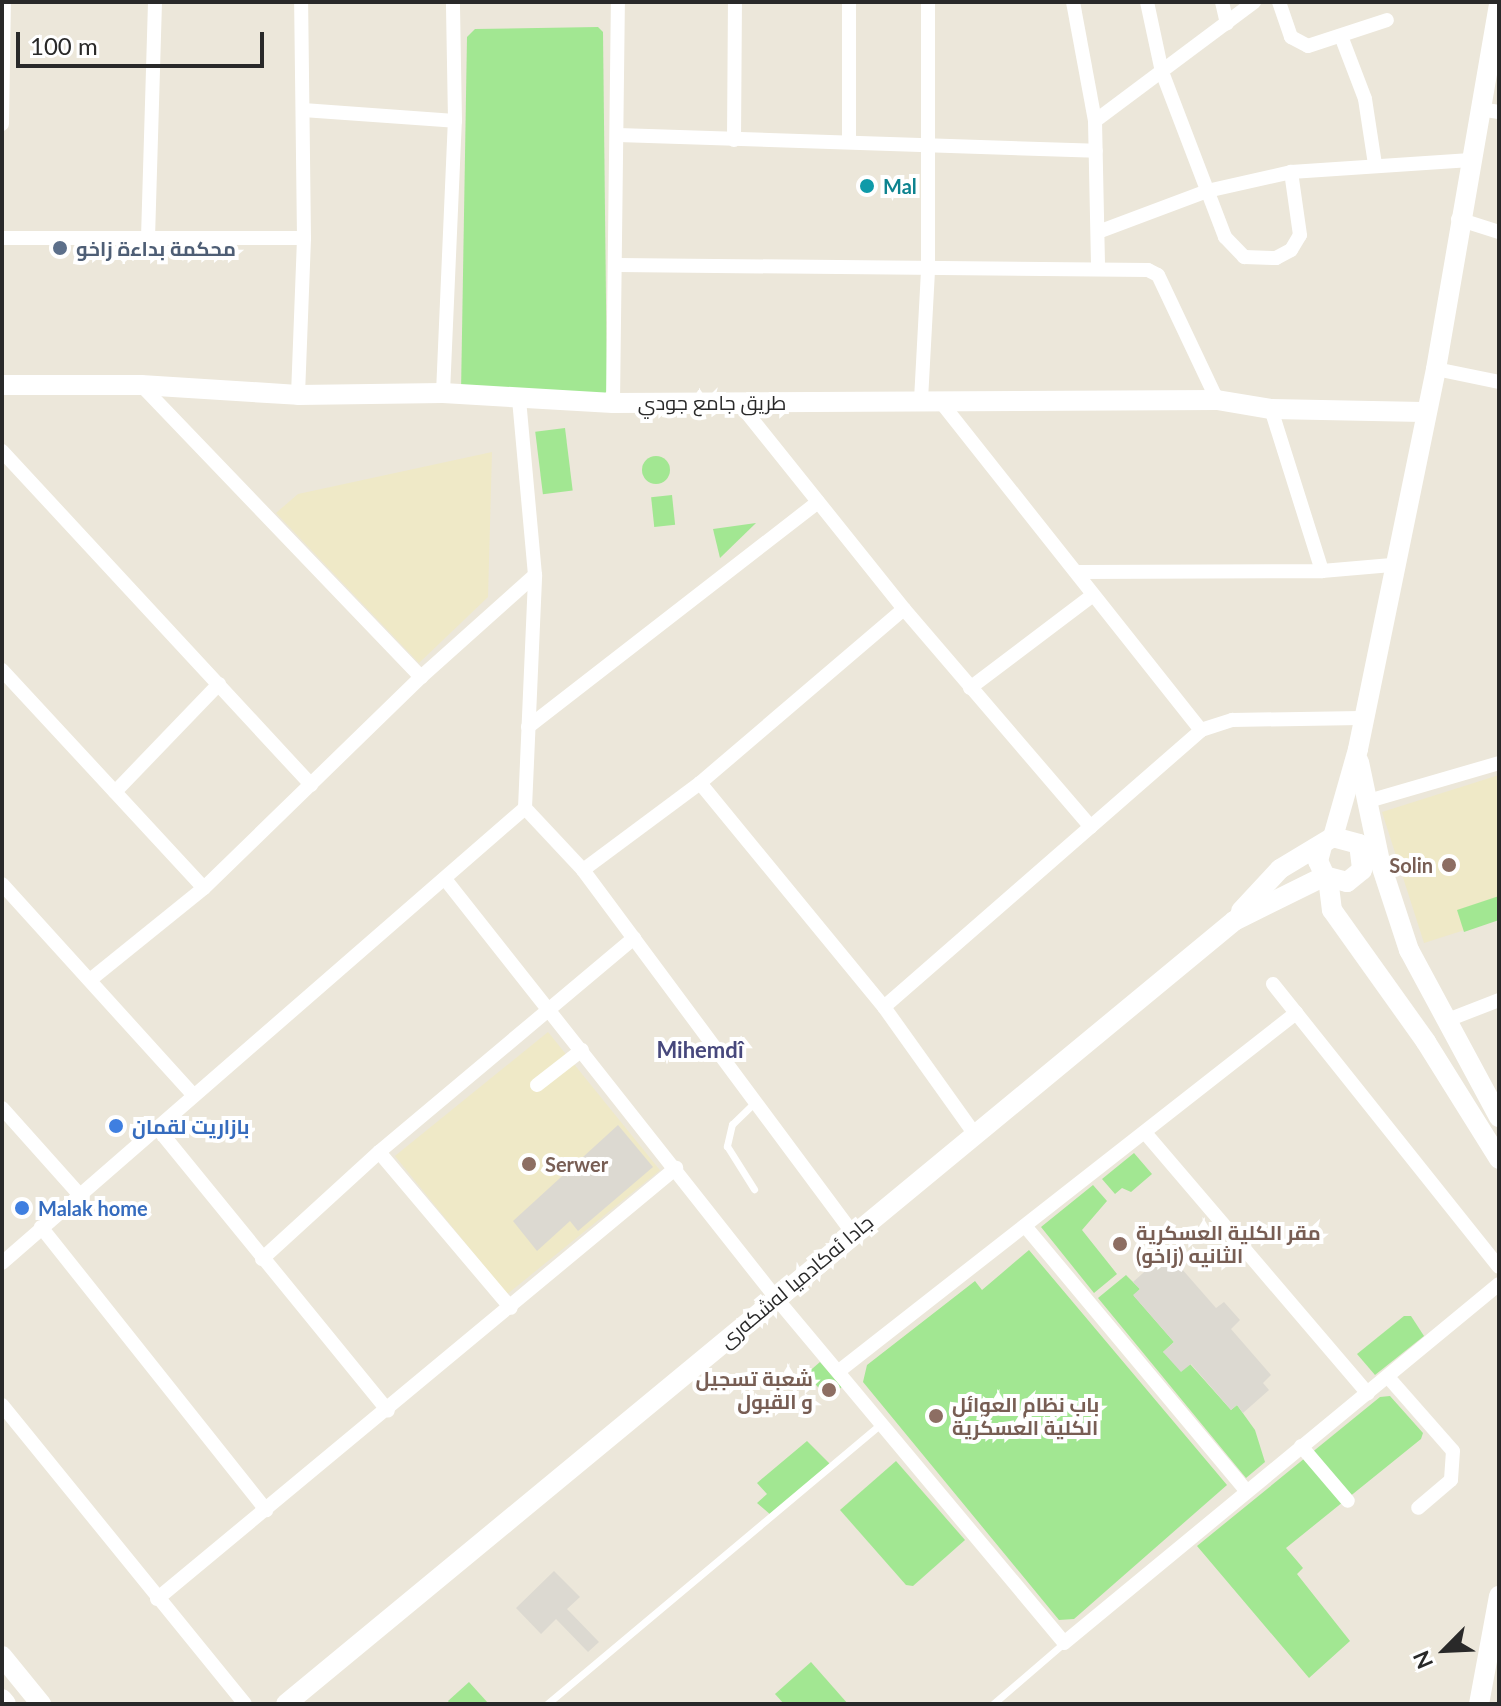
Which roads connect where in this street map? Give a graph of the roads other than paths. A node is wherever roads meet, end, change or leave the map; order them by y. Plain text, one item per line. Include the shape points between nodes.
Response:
1 (4, 2) edge
2 (155, 2) edge
3 (301, 2) edge
4 (453, 2) edge
5 (618, 2) edge
6 (735, 2) edge
7 (849, 2) edge
8 (928, 2) edge
9 (1073, 2) edge
10 (1147, 2) edge
11 (1222, 2) edge
12 (1254, 2) edge
13 (1279, 2) edge
14 (1499, 6) edge
15 (1387, 20) dead end
16 (1227, 23) junction
17 (1341, 36) junction
18 (1162, 72) junction
19 (303, 110) junction
20 (1490, 111) edge
21 (455, 121) junction
22 (1095, 121) junction
23 (2, 124) edge
24 (618, 135) junction
25 (734, 140) junction
26 (849, 141) junction
27 (928, 144) junction
28 (1096, 151) junction
29 (1471, 160) junction
30 (1375, 164) junction
31 (1291, 172) junction
32 (1207, 191) junction
33 (1458, 219) junction
34 (1098, 232) junction
35 (1499, 232) edge
36 (2, 238) edge
37 (148, 238) junction
38 (304, 238) junction
39 (618, 265) junction
40 (1098, 269) junction
41 (928, 271) junction
42 (1436, 369) junction
43 (1499, 382) edge
44 (2, 385) edge
45 (141, 385) junction
46 (443, 393) junction
47 (298, 395) junction
48 (519, 399) junction
49 (931, 400) junction
50 (1217, 400) junction
51 (613, 403) junction
52 (739, 403) junction
53 (1271, 409) junction
54 (1423, 412) junction
55 (2, 451) edge
56 (818, 502) junction
57 (1392, 565) junction
58 (1322, 571) junction
59 (1079, 572) junction
60 (535, 575) junction
61 (1093, 595) junction
62 (904, 609) junction
63 (2, 670) edge
64 (421, 677) junction
65 (219, 684) junction
66 (970, 688) junction
67 (1361, 718) junction
68 (528, 727) junction
69 (1201, 730) junction
70 (1358, 749) junction
71 (1499, 763) edge
72 (700, 783) junction
73 (311, 785) junction
74 (115, 792) junction
75 (1365, 802) junction
76 (525, 808) junction
77 (1091, 827) junction
78 (1327, 842) junction
79 (1362, 850) junction
80 (583, 870) junction
81 (1326, 877) junction
82 (445, 879) junction
83 (1386, 881) junction
84 (2, 884) edge
85 (204, 888) junction
86 (1234, 921) junction
87 (634, 938) junction
88 (90, 980) junction
89 (1273, 984) dead end
90 (1499, 1000) edge
91 (884, 1007) junction
92 (548, 1008) junction
93 (1296, 1013) junction
94 (1445, 1021) junction
95 (582, 1050) junction
96 (537, 1085) dead end
97 (193, 1095) junction
98 (753, 1104) junction
99 (2, 1108) edge
100 (1499, 1117) edge
101 (159, 1130) junction
102 (974, 1133) junction
103 (1147, 1135) junction
104 (379, 1152) junction
105 (1499, 1159) edge
106 (676, 1168) junction
107 (754, 1189) dead end
108 (78, 1193) junction
109 (1025, 1226) junction
110 (41, 1227) junction
111 (853, 1234) junction
112 (262, 1259) junction
113 (2, 1263) edge
114 (1499, 1267) edge
115 (1499, 1284) edge
116 (776, 1298) junction
117 (511, 1308) junction
118 (839, 1371) junction
119 (1388, 1377) junction
120 (1368, 1394) junction
121 (2, 1405) edge
122 (388, 1411) junction
123 (881, 1424) junction
124 (1301, 1446) junction
125 (1245, 1489) junction
126 (1348, 1501) dead end
127 (1418, 1508) dead end
128 (266, 1510) junction
129 (1499, 1596) edge
130 (157, 1599) junction
131 (1064, 1643) junction
132 (2, 1656) edge
133 (41, 1704) edge
134 (245, 1704) edge
135 (286, 1704) edge
136 (547, 1704) edge
137 (993, 1704) edge
138 (1479, 1704) edge

1 - 23 street
2 - 37 street
3 - 19 street
4 - 21 street
5 - 24 street
6 - 25 street
7 - 26 street
8 - 27 street
9 - 22 street
10 - 18 street
11 - 16 street
12 - 16 street
13 - 17 street via 1291,37 1299,44
14 - 20 main road
15 - 17 street
16 - 18 street
17 - 30 street via 1365,99
18 - 22 street
18 - 32 street
19 - 21 street
19 - 38 street
20 - 29 main road
21 - 46 street
22 - 28 street
24 - 25 street
24 - 39 street
25 - 26 street
26 - 27 street
27 - 28 street
27 - 41 street
28 - 34 street
29 - 30 street
29 - 33 main road
30 - 31 street
31 - 32 street
31 - 32 street via 1300,235 1291,250 1276,258 1258,261 1234,249
32 - 34 street
33 - 35 street
33 - 42 main road
34 - 40 street
36 - 37 street
37 - 38 street
38 - 47 street
39 - 41 street
39 - 51 street
40 - 41 street
40 - 50 street via 1134,268 1158,275
41 - 49 street
42 - 43 street
42 - 54 main road
44 - 45 main road, طريق جامع جودي
45 - 47 main road, طريق جامع جودي
45 - 64 street
46 - 47 main road, طريق جامع جودي
46 - 48 main road, طريق جامع جودي
48 - 51 main road, طريق جامع جودي
48 - 60 street
49 - 50 main road, طريق جامع جودي
49 - 52 main road, طريق جامع جودي
49 - 59 street
50 - 53 main road, طريق جامع جودي
51 - 52 main road, طريق جامع جودي
52 - 56 street
53 - 54 main road, طريق جامع جودي
53 - 58 street
54 - 57 main road
55 - 65 street
56 - 62 street
56 - 68 street
57 - 58 street
57 - 67 main road
58 - 59 street
59 - 61 street
60 - 64 street
60 - 68 street
61 - 66 street
61 - 69 street
62 - 66 street
62 - 72 street
63 - 74 street
64 - 73 street
65 - 73 street
65 - 74 street
66 - 77 street
67 - 69 street via 1232,720
67 - 70 main road
68 - 76 street
69 - 77 street
70 - 75 main road
70 - 78 main road
71 - 75 street
72 - 80 street
72 - 91 street
73 - 85 street
74 - 85 street
75 - 79 main road
75 - 83 main road
76 - 80 street
76 - 82 street
77 - 91 street
78 - 79 main road
78 - 81 main road via 1318,861
78 - 86 main road via 1280,869
79 - 81 main road via 1353,879
79 - 83 main road
80 - 87 street
81 - 86 main road
81 - 105 main road via 1332,910 1426,1042
82 - 92 street
82 - 97 street
83 - 94 main road via 1409,950
84 - 88 street
85 - 88 street
86 - 102 main road, جادا ئه‌كادميا له‌شكه‌رى
87 - 92 street
87 - 98 street
88 - 97 street
89 - 93 street
90 - 94 street
91 - 102 street
92 - 95 street
92 - 104 street
93 - 103 street
93 - 114 street
94 - 100 main road
95 - 96 street
95 - 106 street
97 - 101 street
98 - 107 lane via 732,1124 727,1146
98 - 111 street
99 - 108 street
101 - 108 street
101 - 112 street
102 - 111 main road, جادا ئه‌كادميا له‌شكه‌رى
103 - 109 street
103 - 120 street
104 - 112 street
104 - 117 street
106 - 116 street
106 - 117 street
108 - 110 street
109 - 118 street
109 - 125 street
110 - 113 street
110 - 128 street
111 - 116 main road, جادا ئه‌كادميا له‌شكه‌رى
112 - 122 street
115 - 119 street
116 - 118 street
116 - 135 main road, جادا ئه‌كادميا له‌شكه‌رى
117 - 122 street
118 - 123 street
119 - 120 street
119 - 127 street via 1453,1451 1451,1480
120 - 124 street
121 - 130 street
122 - 128 street
123 - 131 street
123 - 136 lane
124 - 125 street
124 - 126 street
125 - 131 street
128 - 130 street
129 - 138 main road
130 - 134 street
131 - 137 lane
132 - 133 main road

